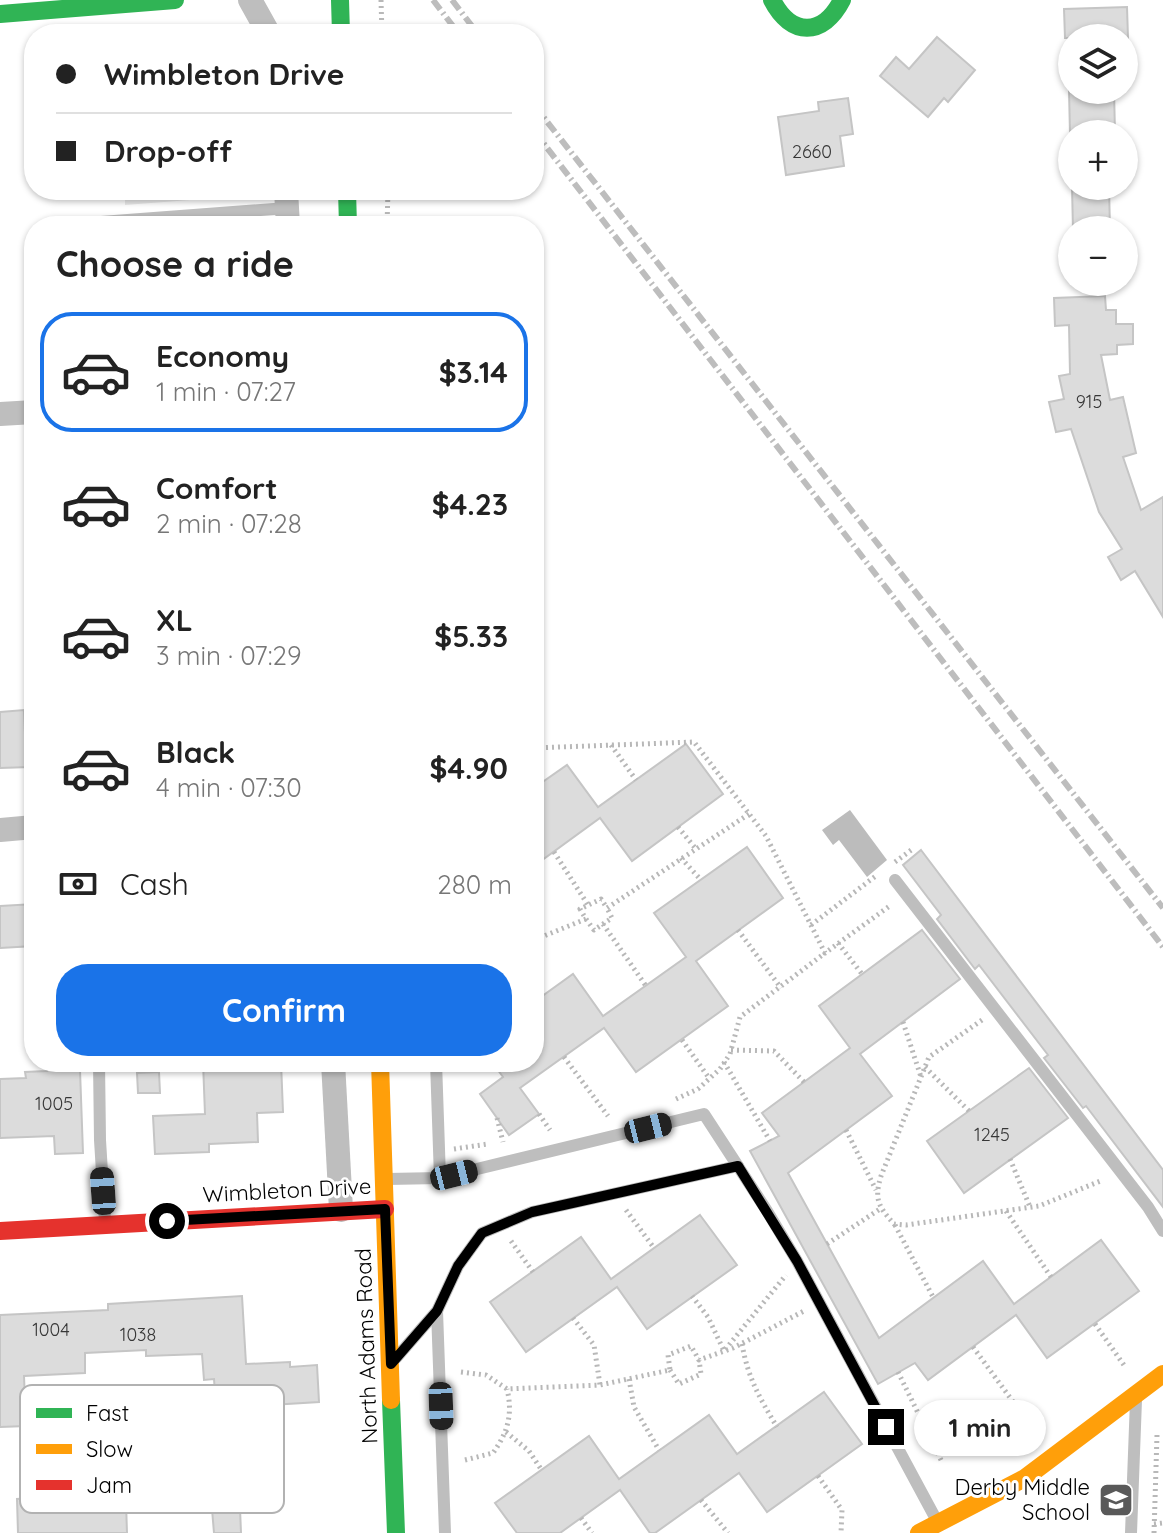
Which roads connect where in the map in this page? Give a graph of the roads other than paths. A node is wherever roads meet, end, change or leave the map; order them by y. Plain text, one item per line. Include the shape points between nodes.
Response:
1 (175, 0) edge
2 (250, 0) edge
3 (340, 0) edge
4 (772, 0) edge
5 (842, 0) edge
6 (0, 14) edge
7 (263, 24) edge
8 (341, 24) edge
9 (287, 208) edge
10 (181, 216) edge
11 (24, 413) edge
12 (0, 414) edge
13 (24, 828) edge
14 (0, 830) edge
15 (895, 880) dead end
16 (99, 1072) edge
17 (334, 1072) edge
18 (380, 1072) edge
19 (436, 1072) edge
20 (738, 1166) junction
21 (440, 1178) junction
22 (384, 1179) junction
23 (385, 1209) junction
24 (341, 1210) junction
25 (106, 1225) junction
26 (0, 1231) edge
27 (1163, 1231) edge
28 (437, 1311) junction
29 (391, 1364) junction
30 (1163, 1374) edge
31 (1140, 1391) junction
32 (939, 1524) junction
33 (396, 1533) edge
34 (445, 1533) edge
35 (919, 1533) edge
36 (1131, 1533) edge

1 - 6 street
2 - 7 street
3 - 8 street
4 - 5 street via 783,19 801,27 825,23
9 - 10 lane
11 - 12 street
13 - 14 street
15 - 27 lane
16 - 25 lane
17 - 24 street
18 - 22 street, North Adams Road
19 - 21 lane
20 - 21 lane via 704,1114
20 - 28 lane via 532,1212 482,1233 458,1266
20 - 32 lane
21 - 22 lane
22 - 23 street, North Adams Road
23 - 24 street, Wimbleton Drive
23 - 29 street, North Adams Road
24 - 25 street, Wimbleton Drive
25 - 26 street, Wimbleton Drive
28 - 29 lane
28 - 34 lane
29 - 33 street, North Adams Road
30 - 31 street
31 - 32 street via 1025,1478
31 - 36 lane
32 - 35 street

